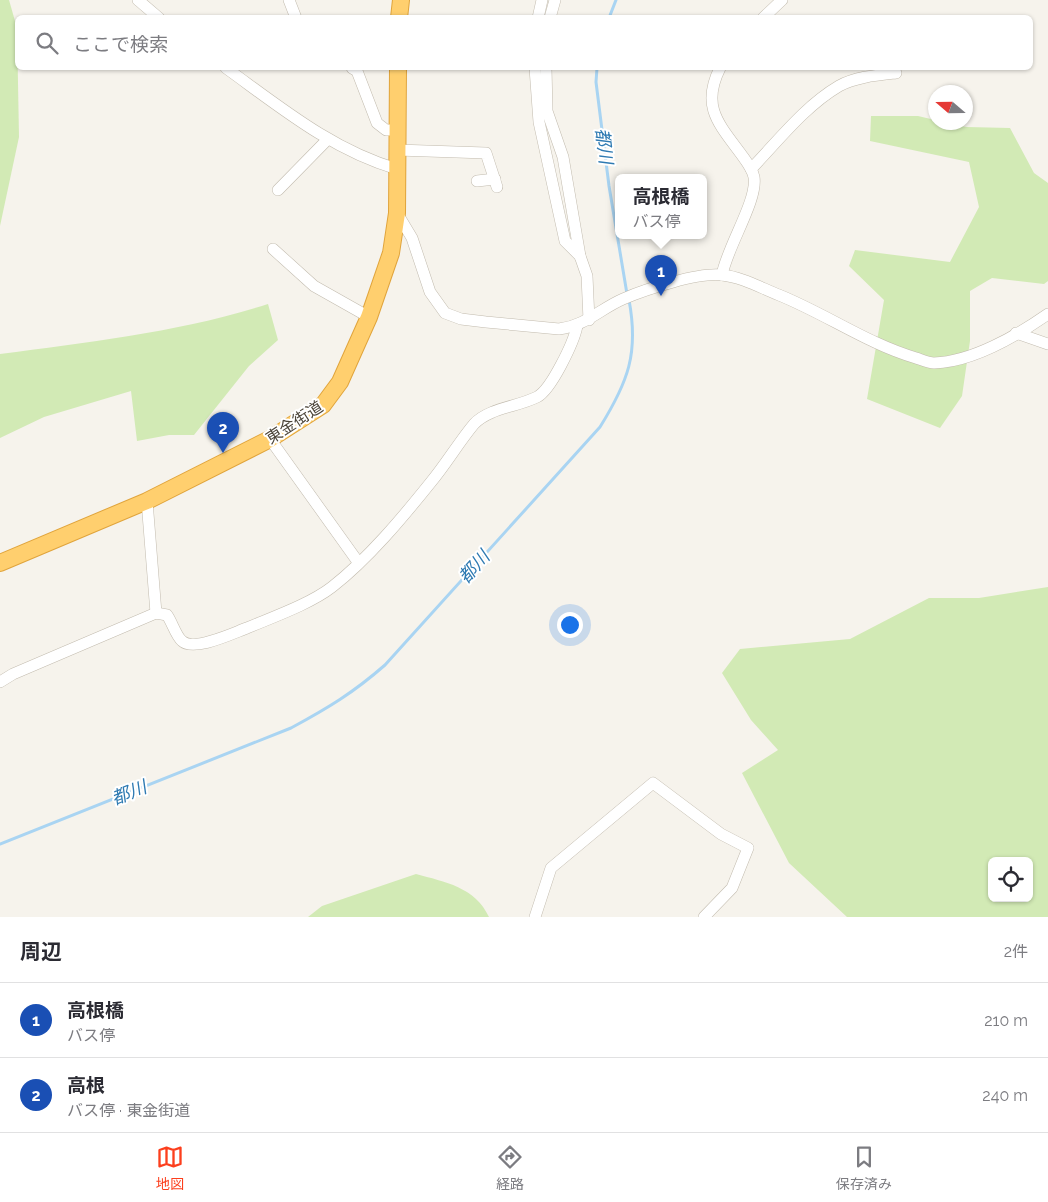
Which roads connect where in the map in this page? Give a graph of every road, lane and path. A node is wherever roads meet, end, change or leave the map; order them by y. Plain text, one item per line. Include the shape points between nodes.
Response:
1 (138, 0) edge
2 (289, 0) edge
3 (401, 0) edge
4 (542, 0) edge
5 (555, 0) edge
6 (782, 0) edge
7 (156, 15) edge
8 (295, 15) edge
9 (399, 15) edge
10 (539, 15) edge
11 (551, 15) edge
12 (766, 15) edge
13 (229, 70) edge
14 (355, 70) edge
15 (398, 70) edge
16 (535, 70) edge
17 (546, 70) edge
18 (719, 70) edge
19 (896, 74) dead end
20 (397, 130) junction
21 (328, 139) junction
22 (397, 150) junction
23 (397, 169) junction
24 (752, 169) junction
25 (477, 180) dead end
26 (278, 190) dead end
27 (397, 213) junction
28 (273, 249) dead end
29 (580, 256) junction
30 (722, 275) junction
31 (1048, 314) edge
32 (368, 317) junction
33 (589, 320) junction
34 (577, 326) junction
35 (1016, 333) junction
36 (1048, 344) edge
37 (270, 439) junction
38 (147, 501) junction
39 (358, 562) junction
40 (0, 563) edge
41 (156, 613) junction
42 (0, 682) edge
43 (535, 917) edge
44 (704, 917) edge

1 - 7 street
2 - 8 street
3 - 9 highway
4 - 10 street
5 - 11 street
6 - 12 street
13 - 21 street
14 - 20 street via 377,122 386,130
15 - 20 highway, 東金街道
16 - 29 street via 539,122 565,241
17 - 29 street via 547,111 562,157
18 - 24 street via 711,100 714,116
19 - 24 street via 840,86 810,109
20 - 22 highway, 東金街道
21 - 23 street via 374,162
21 - 26 street
22 - 23 highway, 東金街道
22 - 25 street via 486,153 496,183
23 - 27 highway, 東金街道
24 - 30 street via 755,189 725,260
27 - 32 highway, 東金街道 via 387,268
27 - 34 street via 412,238 430,292 445,313 486,322 559,329
28 - 32 street via 314,286
29 - 33 street via 587,276
30 - 33 street via 695,277 623,299
30 - 35 street via 806,306 890,351 934,363 977,354
31 - 35 street
32 - 37 highway, 東金街道 via 340,382 323,405
33 - 34 street
34 - 39 street via 568,353 539,396 484,416 475,424 385,537
35 - 36 street
37 - 38 highway, 東金街道
37 - 39 street
38 - 40 highway, 東金街道
38 - 41 street
39 - 41 street via 323,592 214,641 190,644 182,641 167,615
41 - 42 street
43 - 44 street via 551,868 653,783 721,834 748,848 732,888

